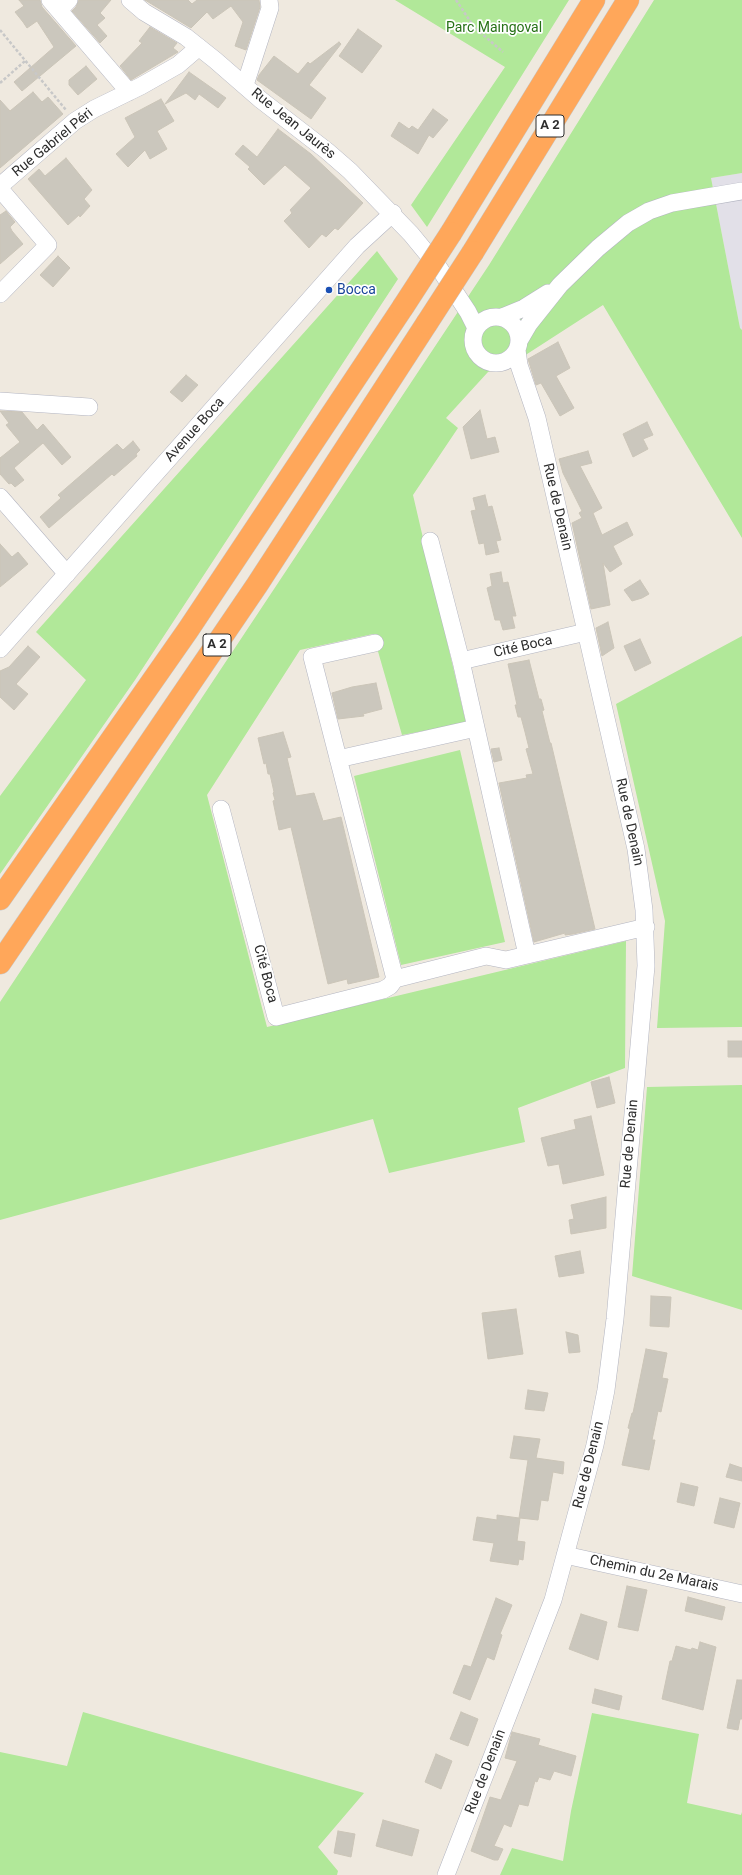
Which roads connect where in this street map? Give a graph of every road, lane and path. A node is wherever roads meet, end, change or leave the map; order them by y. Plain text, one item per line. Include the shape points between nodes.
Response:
1 (130, 0) edge
2 (269, 0) edge
3 (456, 0) edge
4 (594, 0) edge
5 (628, 0) edge
6 (60, 3) edge
7 (0, 30) edge
8 (199, 47) junction
9 (503, 52) dead end
10 (25, 61) junction
11 (0, 83) edge
12 (245, 86) junction
13 (129, 92) junction
14 (75, 121) junction
15 (0, 188) edge
16 (742, 191) edge
17 (393, 213) junction
18 (439, 268) junction
19 (560, 285) junction
20 (0, 294) edge
21 (498, 317) junction
22 (476, 328) junction
23 (518, 345) junction
24 (494, 362) junction
25 (529, 400) junction
26 (0, 401) edge
27 (89, 407) dead end
28 (0, 498) edge
29 (430, 541) dead end
30 (67, 574) junction
31 (586, 632) junction
32 (375, 643) dead end
33 (0, 649) edge
34 (461, 661) junction
35 (476, 728) junction
36 (338, 759) junction
37 (221, 809) dead end
38 (0, 899) edge
39 (646, 927) junction
40 (527, 955) junction
41 (0, 963) edge
42 (395, 979) junction
43 (565, 1555) junction
44 (742, 1594) edge
45 (446, 1875) edge

1 - 8 street, Rue Jean Jaurès via 144,12
2 - 12 street via 270,8
3 - 9 path via 474,27
4 - 38 highway, A 2, bridge via 403,307 227,572
5 - 41 highway, A 2, bridge via 473,252 261,579
6 - 13 street
7 - 10 path
8 - 12 street, Rue Jean Jaurès
8 - 13 street, Rue Gabriel Péri via 178,65
10 - 11 path
10 - 14 path
12 - 17 street, Rue Jean Jaurès via 327,150
13 - 14 street, Rue Gabriel Péri
14 - 15 street, Rue Gabriel Péri
15 - 20 street, Rue Gabriel Péri via 48,245
16 - 19 street via 682,201 638,217 603,244
17 - 18 street, Rue Jean Jaurès
17 - 30 street, Avenue Boca via 357,246
18 - 21 street, Rue Jean Jaurès via 468,297
18 - 22 street, Rue Jean Jaurès
19 - 21 street via 534,302
19 - 23 street via 529,324
21 - 22 street via 483,321
21 - 23 street via 508,320 516,328
22 - 24 street via 475,348 484,359
23 - 24 street via 507,360
23 - 25 street, Rue de Denain via 519,365
24 - 25 street, Rue de Denain via 512,378
25 - 31 street, Rue de Denain via 536,418
26 - 27 street
28 - 30 street
29 - 34 street
30 - 33 street, Avenue Boca
31 - 34 street, Cité Boca
31 - 39 street, Rue de Denain via 636,849
32 - 36 street via 312,657
34 - 35 street
35 - 36 street
35 - 40 street
36 - 42 street
37 - 42 street, Cité Boca via 276,1017 382,990 390,986
39 - 40 street, Cité Boca
39 - 43 street, Rue de Denain via 644,1000 614,1335 595,1445
40 - 42 street, Cité Boca via 502,960 486,956
43 - 44 street, Chemin du 2e Marais
43 - 45 street, Rue de Denain via 542,1629

